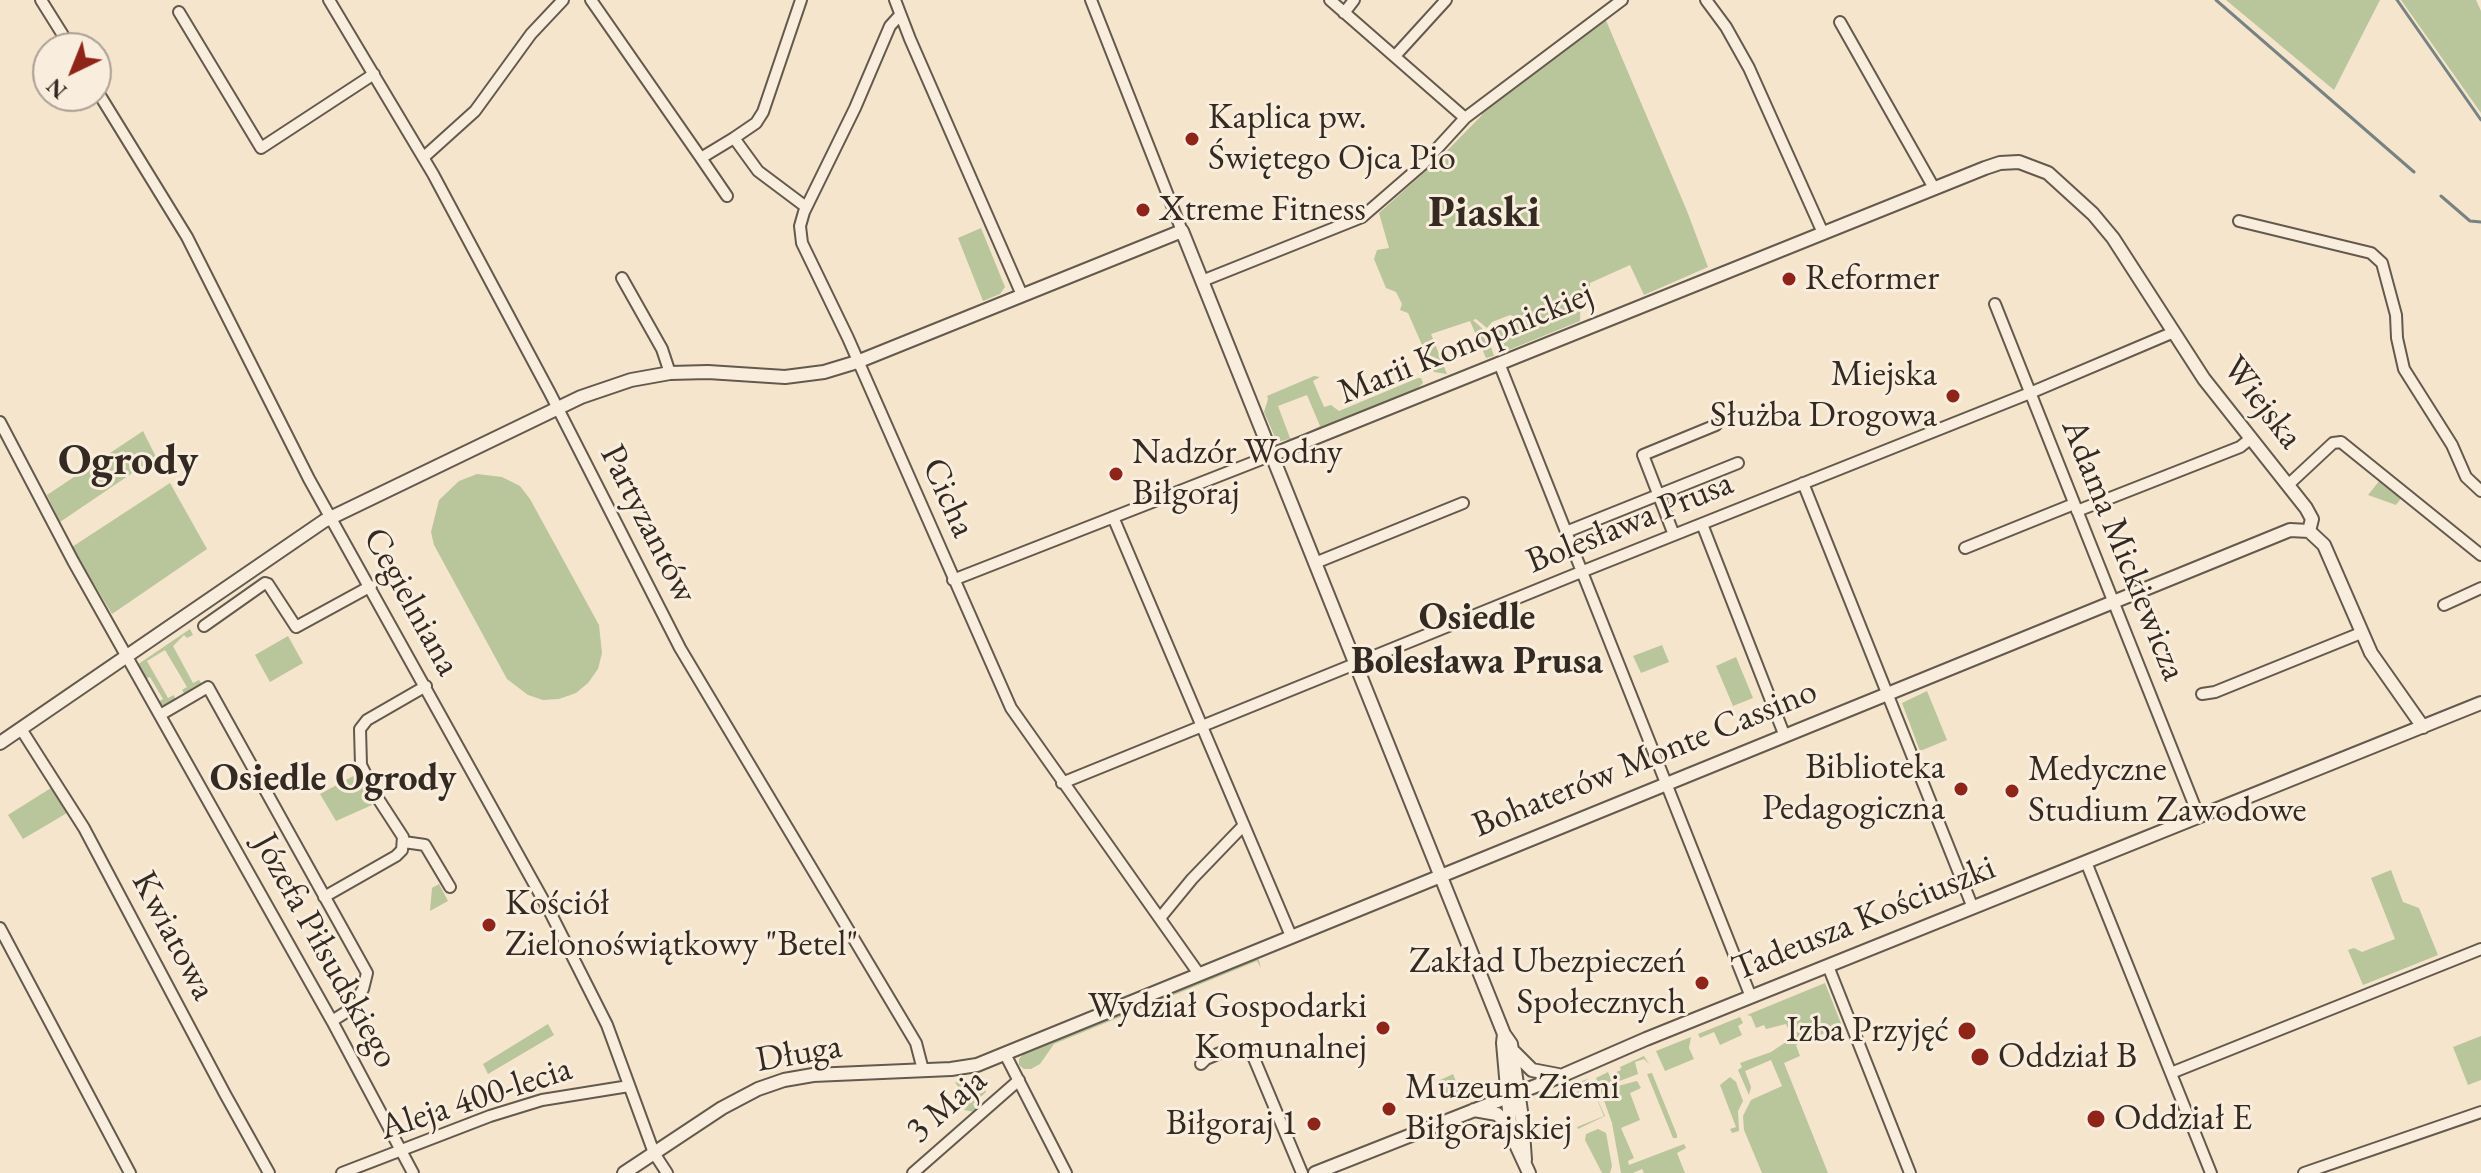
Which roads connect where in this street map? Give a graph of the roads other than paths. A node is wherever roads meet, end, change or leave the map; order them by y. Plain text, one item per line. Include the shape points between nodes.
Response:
1 (41, 0) edge
2 (329, 0) edge
3 (563, 0) edge
4 (591, 0) edge
5 (801, 0) edge
6 (895, 0) edge
7 (1091, 0) edge
8 (1330, 0) edge
9 (1354, 0) edge
10 (1446, 0) edge
11 (1622, 0) edge
12 (1706, 0) edge
13 (1344, 13) junction
14 (900, 15) junction
15 (182, 16) dead end
16 (1840, 22) dead end
17 (61, 32) edge
18 (1395, 56) junction
19 (374, 74) junction
20 (110, 112) edge
21 (1465, 118) junction
22 (734, 138) junction
23 (424, 157) junction
24 (701, 158) junction
25 (2000, 163) joint
26 (1934, 188) junction
27 (727, 196) dead end
28 (806, 207) junction
29 (2239, 221) dead end
30 (1182, 231) junction
31 (1823, 233) junction
32 (622, 278) dead end
33 (1202, 281) junction
34 (1022, 295) junction
35 (1995, 304) dead end
36 (2174, 332) junction
37 (857, 362) junction
38 (1499, 363) junction
39 (670, 373) junction
40 (2030, 393) junction
41 (558, 408) junction
42 (0, 422) edge
43 (1716, 425) dead end
44 (2250, 439) junction
45 (1272, 455) junction
46 (1738, 463) dead end
47 (1803, 483) junction
48 (2288, 485) junction
49 (2481, 491) edge
50 (1659, 495) junction
51 (1463, 503) dead end
52 (2076, 507) junction
53 (331, 517) junction
54 (1113, 517) junction
55 (1668, 519) junction
56 (1702, 524) junction
57 (2309, 531) junction
58 (1566, 532) junction
59 (1674, 535) junction
60 (1659, 541) junction
61 (1965, 548) dead end
62 (2481, 555) edge
63 (1315, 563) junction
64 (1582, 571) junction
65 (953, 580) junction
66 (371, 586) junction
67 (2481, 588) edge
68 (2113, 601) junction
69 (2444, 605) dead end
70 (204, 626) dead end
71 (2361, 633) junction
72 (127, 656) junction
73 (1356, 663) junction
74 (426, 686) junction
75 (1887, 692) junction
76 (2202, 694) dead end
77 (2481, 703) edge
78 (160, 715) junction
79 (1203, 725) junction
80 (2423, 727) junction
81 (21, 729) junction
82 (1784, 734) junction
83 (0, 743) edge
84 (1062, 783) junction
85 (1665, 783) junction
86 (2199, 817) junction
87 (1244, 825) junction
88 (404, 842) junction
89 (2086, 862) junction
90 (1441, 875) junction
91 (450, 887) dead end
92 (324, 897) junction
93 (1973, 908) junction
94 (1160, 918) junction
95 (0, 928) edge
96 (1291, 936) junction
97 (2481, 949) edge
98 (1828, 966) junction
99 (1199, 974) junction
100 (1751, 997) junction
101 (332, 1021) junction
102 (1504, 1034) junction
103 (1514, 1052) junction
104 (1229, 1053) dead end
105 (1005, 1054) junction
106 (923, 1070) junction
107 (2171, 1073) junction
108 (1561, 1076) junction
109 (1019, 1080) junction
110 (629, 1086) junction
111 (1513, 1094) junction
112 (1471, 1110) junction
113 (2481, 1112) edge
114 (1511, 1127) junction
115 (402, 1150) junction
116 (654, 1153) junction
117 (1525, 1160) junction
118 (130, 1173) edge
119 (269, 1173) edge
120 (342, 1173) edge
121 (413, 1173) edge
122 (624, 1173) edge
123 (667, 1173) edge
124 (913, 1173) edge
125 (1066, 1173) edge
126 (1302, 1173) edge
127 (1315, 1173) edge
128 (1529, 1173) edge
129 (1910, 1173) edge
130 (2211, 1173) edge
131 (2304, 1173) edge

1 - 17 street
2 - 19 street, Partyzantów
3 - 23 street via 475,111
4 - 24 street
5 - 22 street via 763,112
6 - 14 street
7 - 30 street
8 - 13 street
9 - 13 street
10 - 18 street
11 - 21 street
12 - 31 street via 1749,68
13 - 18 street
14 - 28 street, Cicha via 890,26
14 - 34 street
15 - 19 street via 261,148
16 - 26 street
18 - 21 street
19 - 23 street, Partyzantów
20 - 53 street, Cegielniana via 187,237
21 - 33 street via 1433,155 1362,217
22 - 24 street
22 - 28 street via 758,171
23 - 41 street, Partyzantów
24 - 27 street
25 - 26 street, Marii Konopnickiej
25 - 36 street, Wiejska via 2019,162 2043,170 2093,214
26 - 31 street, Marii Konopnickiej
28 - 37 street, Cicha via 801,239
29 - 49 street via 2371,253 2382,263 2404,369 2466,477
30 - 33 street
30 - 34 street
31 - 38 street, Marii Konopnickiej
32 - 39 street
33 - 45 street
34 - 37 street
35 - 40 street, Adama Mickiewicza
36 - 40 street, Bolesława Prusa
36 - 44 street, Wiejska
37 - 39 street via 796,376
37 - 65 street, Cicha
38 - 45 street, Marii Konopnickiej
38 - 58 street
39 - 41 street via 619,383
40 - 47 street, Bolesława Prusa
40 - 52 street, Adama Mickiewicza
41 - 53 street
41 - 106 street, Partyzantów via 665,621 916,1043
42 - 72 street, Józefa Piłsudskiego
43 - 50 street via 1643,455
44 - 48 street, Wiejska
44 - 52 street
45 - 54 street, Marii Konopnickiej
45 - 63 street
46 - 50 street
47 - 56 street, Bolesława Prusa
47 - 75 street
48 - 57 street, Wiejska via 2311,516
48 - 62 street via 2333,443 2341,442
50 - 55 street
50 - 58 street
51 - 63 street
52 - 61 street
52 - 68 street, Adama Mickiewicza
53 - 66 street, Cegielniana
53 - 72 street
54 - 65 street, Marii Konopnickiej
54 - 79 street
55 - 59 street
55 - 60 street
56 - 59 street, Bolesława Prusa
56 - 82 street
57 - 68 street, Bohaterów Monte Cassino via 2278,534
57 - 71 street, Wiejska via 2324,545
58 - 64 street
59 - 60 street, Bolesława Prusa
60 - 64 street, Bolesława Prusa
63 - 73 street
64 - 73 street, Bolesława Prusa
64 - 85 street
65 - 84 street, Cicha via 1011,708
66 - 70 street via 296,627 265,583
66 - 74 street, Cegielniana
67 - 69 street
68 - 75 street, Bohaterów Monte Cassino
68 - 86 street, Adama Mickiewicza
71 - 76 street
71 - 80 street, Wiejska
72 - 78 street, Józefa Piłsudskiego
72 - 81 street
73 - 79 street, Bolesława Prusa
73 - 90 street
74 - 88 street via 360,729 361,765
74 - 110 street, Cegielniana via 596,1001
75 - 82 street, Bohaterów Monte Cassino
75 - 93 street
77 - 80 street, Tadeusza Kościuszki
78 - 92 street via 208,687
78 - 101 street, Józefa Piłsudskiego
79 - 84 street, Bolesława Prusa
79 - 87 street
80 - 86 street, Tadeusza Kościuszki
81 - 83 street
81 - 119 street, Kwiatowa via 84,828
82 - 85 street, Bohaterów Monte Cassino
84 - 94 street, Cicha
85 - 90 street, Bohaterów Monte Cassino
85 - 100 street
86 - 89 street, Tadeusza Kościuszki
87 - 94 street
87 - 96 street
88 - 91 street via 425,845
88 - 92 street via 398,855
89 - 93 street, Tadeusza Kościuszki
89 - 107 street
90 - 96 street, Bohaterów Monte Cassino
90 - 102 street
92 - 101 street via 368,976 351,1009
93 - 98 street, Tadeusza Kościuszki
94 - 99 street, Cicha
95 - 118 street
96 - 99 street, Bohaterów Monte Cassino
97 - 107 street
98 - 100 street, Tadeusza Kościuszki
98 - 129 street
99 - 105 street, Bohaterów Monte Cassino
100 - 108 street, Tadeusza Kościuszki
101 - 115 street, Józefa Piłsudskiego
102 - 103 street
102 - 111 street
103 - 108 street via 1532,1070
103 - 111 street
104 - 126 street via 1243,1050 1256,1060
105 - 106 street, Długa via 968,1068
105 - 109 street
106 - 116 street, Długa via 813,1075 775,1083 722,1108
107 - 130 street
108 - 111 street, Tadeusza Kościuszki
109 - 124 street, 3 Maja
109 - 125 street
110 - 115 street, Aleja 400-lecia via 542,1100
110 - 116 street, Cegielniana
111 - 112 street, Tadeusza Kościuszki
111 - 114 street
111 - 117 street
112 - 114 street via 1497,1114
112 - 127 street, Tadeusza Kościuszki
113 - 131 street
114 - 117 street
115 - 120 street, Aleja 400-lecia
115 - 121 street, Józefa Piłsudskiego
116 - 122 street, Długa
116 - 123 street, Cegielniana
117 - 128 street

